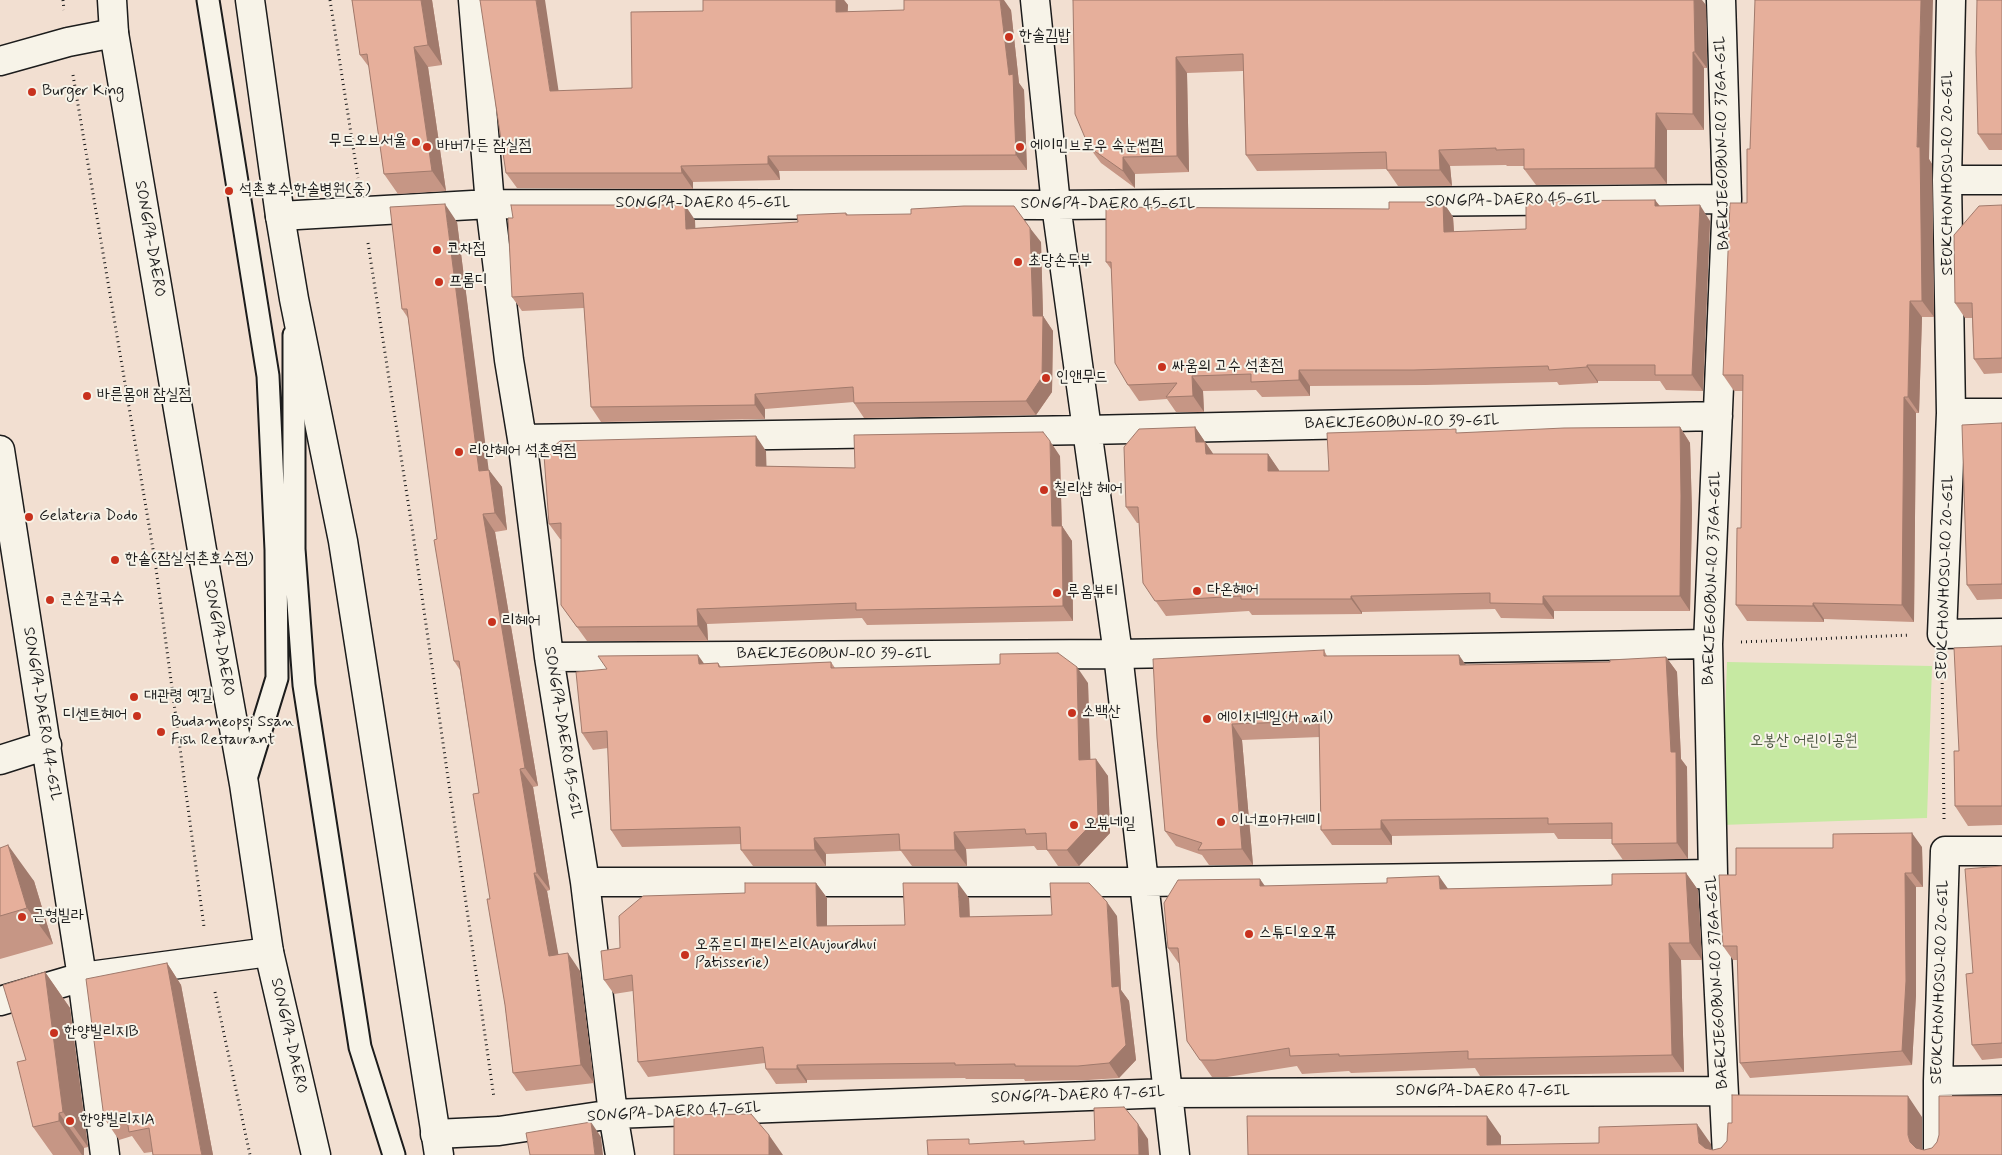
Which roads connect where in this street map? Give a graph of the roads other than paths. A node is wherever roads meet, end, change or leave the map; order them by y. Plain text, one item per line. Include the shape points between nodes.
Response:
1 (112, 0) edge
2 (208, 0) edge
3 (250, 0) edge
4 (473, 0) edge
5 (1035, 0) edge
6 (1721, 0) edge
7 (1951, 0) edge
8 (114, 32) junction
9 (0, 61) edge
10 (1947, 180) junction
11 (2002, 180) edge
12 (1727, 199) junction
13 (490, 204) junction
14 (1056, 206) junction
15 (280, 216) junction
16 (294, 299) junction
17 (1952, 413) junction
18 (2002, 413) edge
19 (1718, 416) junction
20 (1086, 430) junction
21 (522, 439) junction
22 (0, 450) edge
23 (4, 509) edge
24 (2002, 634) edge
25 (1708, 644) junction
26 (1118, 654) junction
27 (549, 657) junction
28 (47, 745) junction
29 (0, 760) edge
30 (244, 784) junction
31 (2002, 851) edge
32 (1712, 874) junction
33 (585, 882) junction
34 (1145, 882) junction
35 (269, 952) junction
36 (82, 977) junction
37 (0, 1001) edge
38 (1938, 1080) junction
39 (2002, 1080) edge
40 (1723, 1091) junction
41 (1168, 1092) junction
42 (613, 1114) junction
43 (437, 1144) edge
44 (105, 1155) edge
45 (316, 1155) edge
46 (394, 1155) edge
47 (620, 1155) edge
48 (1175, 1155) edge
49 (1727, 1155) edge
50 (1938, 1155) edge

1 - 8 street, SONGPA-DAERO
2 - 30 lane via 269,386 276,550 277,678
3 - 15 street
4 - 13 street, SONGPA-DAERO 45-GIL
5 - 14 street
6 - 12 street, BAEKJEGOBUN-RO 37GA-GIL
7 - 10 street, SEOKCHONHOSU-RO 20-GIL
8 - 9 street
8 - 30 street, SONGPA-DAERO
10 - 11 street
10 - 17 street, SEOKCHONHOSU-RO 20-GIL
12 - 14 street, SONGPA-DAERO 45-GIL
12 - 19 street, BAEKJEGOBUN-RO 37GA-GIL
13 - 14 street, SONGPA-DAERO 45-GIL
13 - 15 street, SONGPA-DAERO 45-GIL
13 - 21 street, SONGPA-DAERO 45-GIL
14 - 20 street
15 - 16 street
16 - 43 street via 343,540
16 - 46 lane via 294,548 304,686 360,1047
17 - 18 street
17 - 24 street, SEOKCHONHOSU-RO 20-GIL via 1942,634
19 - 20 street, BAEKJEGOBUN-RO 39-GIL
19 - 25 street, BAEKJEGOBUN-RO 37GA-GIL
20 - 21 street, BAEKJEGOBUN-RO 39-GIL
20 - 26 street
21 - 27 street, SONGPA-DAERO 45-GIL
22 - 23 street, SONGPA-DAERO 44-GIL
23 - 28 street, SONGPA-DAERO 44-GIL
25 - 26 street, BAEKJEGOBUN-RO 39-GIL
25 - 32 street, BAEKJEGOBUN-RO 37GA-GIL
26 - 27 street, BAEKJEGOBUN-RO 39-GIL
26 - 34 street
27 - 33 street, SONGPA-DAERO 45-GIL
28 - 29 street
28 - 36 street, SONGPA-DAERO 44-GIL
30 - 35 street, SONGPA-DAERO
31 - 38 street, SEOKCHONHOSU-RO 20-GIL via 1945,851
32 - 34 street
32 - 40 street, BAEKJEGOBUN-RO 37GA-GIL
33 - 34 street
33 - 42 street, SONGPA-DAERO 45-GIL
34 - 41 street
35 - 36 street
35 - 45 street, SONGPA-DAERO
36 - 37 street
36 - 44 street, SONGPA-DAERO 44-GIL
38 - 39 street
38 - 50 street, SEOKCHONHOSU-RO 20-GIL
40 - 41 street, SONGPA-DAERO 47-GIL
40 - 49 street, BAEKJEGOBUN-RO 37GA-GIL
41 - 42 street, SONGPA-DAERO 47-GIL
41 - 48 street
42 - 43 street, SONGPA-DAERO 47-GIL via 499,1130
42 - 47 street, SONGPA-DAERO 45-GIL

